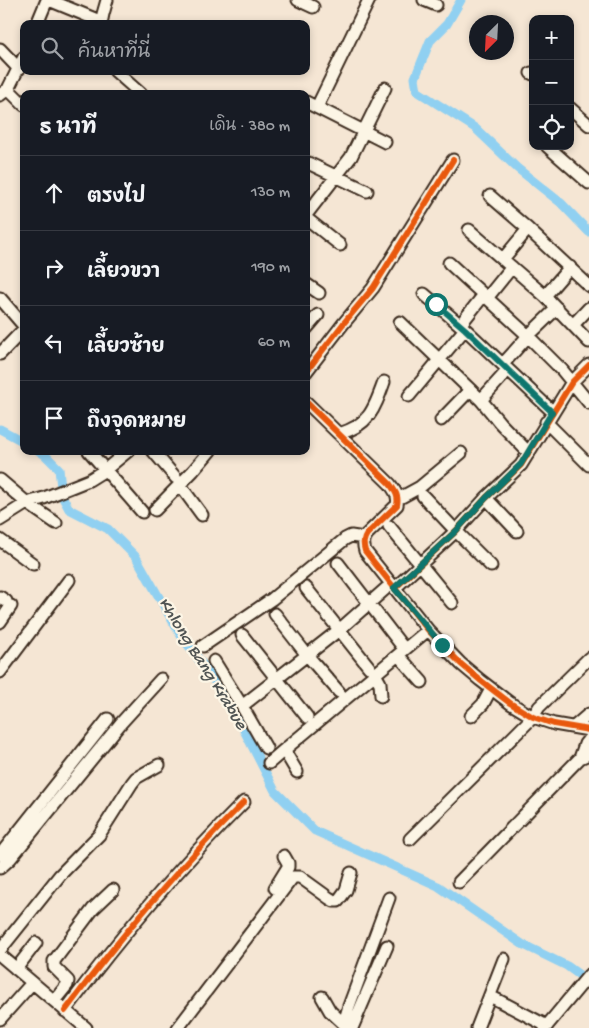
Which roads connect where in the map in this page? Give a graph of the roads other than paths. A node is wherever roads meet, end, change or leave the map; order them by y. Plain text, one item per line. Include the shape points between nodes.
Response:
1 (48, 0) edge
2 (107, 0) edge
3 (300, 0) edge
4 (370, 0) edge
5 (424, 0) edge
6 (436, 5) dead end
7 (313, 7) dead end
8 (39, 20) edge
9 (96, 20) edge
10 (99, 20) edge
11 (0, 49) edge
12 (19, 69) joint
13 (120, 75) edge
14 (384, 88) dead end
15 (136, 90) edge
16 (4, 92) edge
17 (20, 102) edge
18 (310, 104) edge
19 (317, 107) junction
20 (574, 112) edge
21 (589, 125) edge
22 (364, 131) junction
23 (385, 142) dead end
24 (552, 150) edge
25 (453, 160) dead end
26 (310, 164) edge
27 (336, 176) junction
28 (589, 183) edge
29 (367, 191) dead end
30 (490, 196) dead end
31 (310, 211) edge
32 (310, 219) edge
33 (528, 229) junction
34 (469, 230) dead end
35 (340, 245) dead end
36 (503, 259) junction
37 (448, 263) dead end
38 (512, 267) junction
39 (570, 267) junction
40 (589, 286) edge
41 (310, 287) edge
42 (318, 293) dead end
43 (424, 294) dead end
44 (545, 296) junction
45 (485, 297) junction
46 (0, 298) edge
47 (557, 308) junction
48 (589, 308) edge
49 (318, 315) dead end
50 (20, 322) edge
51 (400, 322) dead end
52 (310, 324) edge
53 (573, 325) junction
54 (463, 327) junction
55 (20, 332) edge
56 (528, 336) junction
57 (589, 342) edge
58 (0, 354) edge
59 (440, 359) junction
60 (589, 365) edge
61 (310, 367) edge
62 (505, 367) junction
63 (384, 382) dead end
64 (572, 382) junction
65 (470, 390) junction
66 (409, 396) dead end
67 (481, 400) junction
68 (589, 403) edge
69 (310, 410) edge
70 (549, 417) junction
71 (441, 420) dead end
72 (339, 434) junction
73 (461, 453) dead end
74 (530, 453) junction
75 (92, 455) edge
76 (123, 455) edge
77 (156, 455) edge
78 (206, 455) edge
79 (589, 465) edge
80 (105, 470) junction
81 (0, 480) edge
82 (178, 481) junction
83 (423, 496) dead end
84 (486, 498) junction
85 (398, 499) junction
86 (27, 503) junction
87 (155, 510) dead end
88 (142, 512) dead end
89 (202, 515) dead end
90 (0, 520) edge
91 (56, 523) dead end
92 (389, 526) dead end
93 (456, 531) junction
94 (517, 531) dead end
95 (364, 538) junction
96 (0, 540) edge
97 (338, 562) dead end
98 (33, 564) dead end
99 (419, 564) junction
100 (491, 566) dead end
101 (69, 580) dead end
102 (393, 586) junction
103 (306, 588) dead end
104 (6, 601) edge
105 (452, 603) dead end
106 (370, 604) junction
107 (275, 614) dead end
108 (0, 622) edge
109 (339, 630) junction
110 (428, 630) junction
111 (242, 635) dead end
112 (203, 646) dead end
113 (400, 651) junction
114 (306, 656) junction
115 (589, 658) edge
116 (214, 661) dead end
117 (372, 671) junction
118 (0, 672) edge
119 (162, 679) dead end
120 (277, 679) junction
121 (422, 682) dead end
122 (491, 689) junction
123 (339, 692) dead end
124 (381, 696) dead end
125 (242, 706) junction
126 (589, 714) edge
127 (471, 716) dead end
128 (307, 717) dead end
129 (533, 717) junction
130 (108, 719) dead end
131 (574, 727) junction
132 (589, 730) edge
133 (589, 739) edge
134 (266, 748) dead end
135 (284, 750) junction
136 (584, 756) edge
137 (269, 762) dead end
138 (159, 765) dead end
139 (297, 772) dead end
140 (244, 802) dead end
141 (410, 839) dead end
142 (0, 855) edge
143 (284, 856) dead end
144 (0, 868) edge
145 (351, 873) dead end
146 (459, 882) dead end
147 (112, 890) dead end
148 (389, 898) dead end
149 (36, 943) dead end
150 (388, 946) dead end
151 (0, 950) edge
152 (0, 955) edge
153 (504, 959) dead end
154 (16, 969) junction
155 (589, 975) edge
156 (32, 983) junction
157 (490, 996) junction
158 (322, 997) dead end
159 (54, 1001) junction
160 (65, 1011) junction
161 (0, 1020) edge
162 (347, 1027) edge
163 (546, 1027) edge
164 (86, 1028) edge
165 (171, 1028) edge
166 (178, 1028) edge
167 (477, 1028) edge

1 - 8 street
1 - 9 street
2 - 10 street
3 - 7 street
4 - 19 street
5 - 6 street
11 - 12 street
12 - 16 street
13 - 15 street
14 - 22 street
16 - 17 street
18 - 19 street
19 - 22 street
20 - 21 street
22 - 23 street
22 - 27 street via 351,157
24 - 28 street
25 - 61 street via 373,288
26 - 27 street
27 - 29 street
27 - 31 street
30 - 33 street
32 - 35 street
33 - 36 street
33 - 39 street
34 - 36 street
36 - 38 street
37 - 45 street
38 - 44 street
38 - 45 street
39 - 40 street
39 - 44 street
41 - 42 street
43 - 54 street
44 - 47 street
45 - 54 street
45 - 56 street
46 - 50 street
47 - 53 street
47 - 56 street
48 - 53 street
49 - 52 street
51 - 59 street
53 - 57 street
54 - 59 street
54 - 62 street
55 - 58 street
56 - 62 street
56 - 64 street
59 - 65 street
59 - 66 street
60 - 64 street
62 - 67 street
62 - 70 street
63 - 72 street via 376,406 366,418 356,428
64 - 68 street
64 - 70 street
65 - 67 street
65 - 71 street
67 - 74 street
69 - 72 street
70 - 74 street
70 - 79 street
72 - 85 street via 390,484
73 - 85 street via 420,487
74 - 84 street
75 - 80 street
76 - 80 street
77 - 82 street
78 - 82 street
80 - 86 street via 79,484
80 - 88 street
81 - 86 street
82 - 87 street
82 - 89 street
83 - 93 street
84 - 93 street
84 - 94 street
85 - 95 street via 396,506
86 - 90 street
86 - 91 street
92 - 99 street
93 - 99 street
93 - 100 street
95 - 102 street via 365,550
95 - 112 street via 351,536 345,540 272,599
96 - 98 street
97 - 106 street
99 - 102 street
99 - 105 street
101 - 118 street
102 - 106 street
102 - 110 street
103 - 109 street
104 - 108 street
106 - 109 street
106 - 113 street
107 - 114 street
109 - 114 street
109 - 117 street
110 - 113 street
110 - 122 street
111 - 120 street
113 - 117 street
113 - 121 street
114 - 120 street
114 - 123 street
115 - 129 street
116 - 125 street
117 - 124 street via 380,683
117 - 135 street
119 - 144 street
120 - 125 street
120 - 128 street
122 - 127 street
122 - 129 street
125 - 134 street
126 - 131 street
129 - 131 street
129 - 141 street
130 - 142 street
131 - 132 street
133 - 136 street
135 - 137 street
135 - 139 street
136 - 146 street
138 - 151 street via 136,778 99,835 64,870
140 - 160 street via 202,844 132,925
143 - 165 street via 288,863 286,872
145 - 166 street via 346,890 338,901 300,877 293,877
147 - 159 street via 93,909 54,961 54,967 68,981
148 - 162 street via 362,969
149 - 154 street
150 - 162 street
152 - 154 street
153 - 157 street
154 - 156 street
155 - 163 street
156 - 159 street
156 - 161 street
157 - 163 street
157 - 167 street
158 - 162 street via 330,1011
159 - 160 street
160 - 164 street

